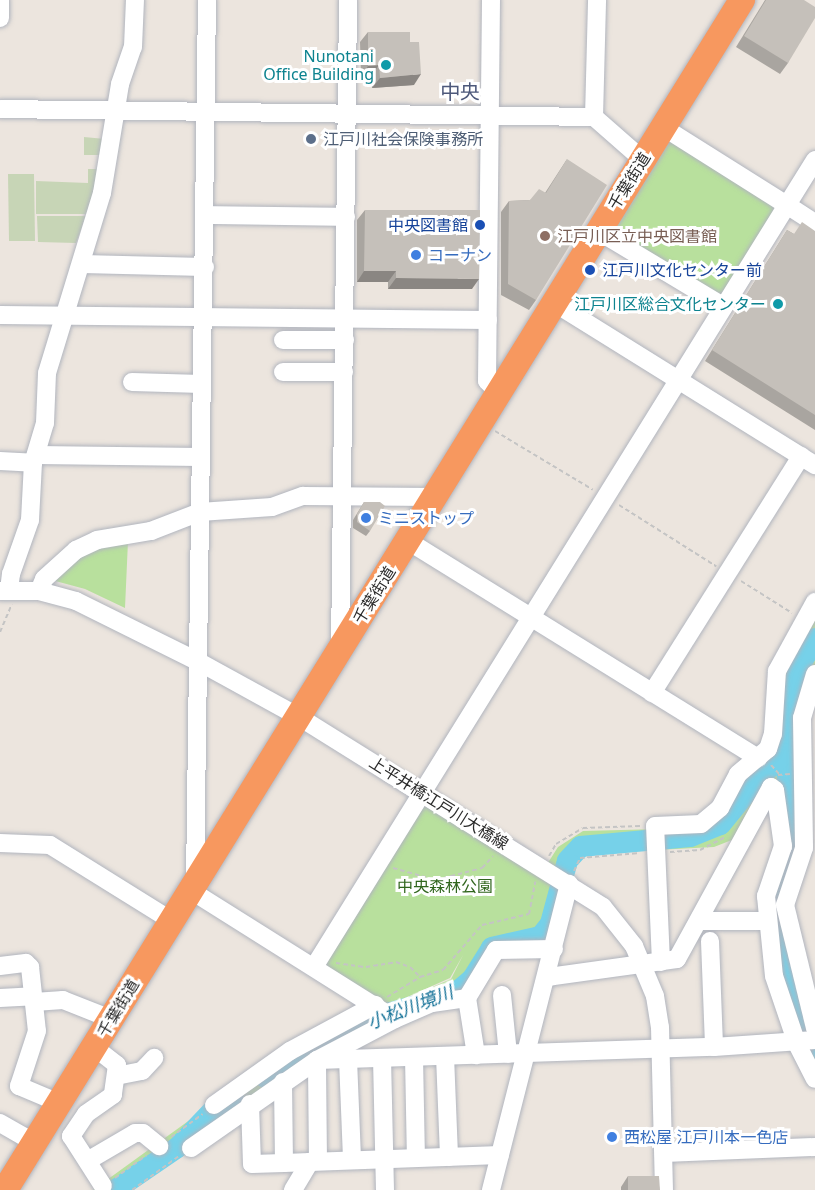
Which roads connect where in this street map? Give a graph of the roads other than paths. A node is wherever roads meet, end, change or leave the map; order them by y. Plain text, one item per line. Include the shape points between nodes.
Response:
1 (0, 0) edge
2 (135, 0) edge
3 (207, 0) edge
4 (348, 0) edge
5 (491, 0) edge
6 (597, 0) edge
7 (742, 0) edge
8 (0, 18) edge
9 (118, 109) junction
10 (0, 110) edge
11 (206, 111) junction
12 (346, 113) junction
13 (489, 115) junction
14 (594, 117) junction
15 (663, 127) junction
16 (642, 159) junction
17 (815, 160) edge
18 (787, 205) junction
19 (205, 215) junction
20 (345, 217) junction
21 (815, 223) edge
22 (598, 231) junction
23 (81, 264) junction
24 (205, 267) junction
25 (553, 302) junction
26 (723, 306) junction
27 (0, 315) edge
28 (65, 316) junction
29 (204, 317) junction
30 (345, 318) junction
31 (488, 320) junction
32 (283, 340) dead end
33 (345, 340) junction
34 (283, 372) dead end
35 (344, 372) junction
36 (678, 380) junction
37 (132, 382) dead end
38 (202, 384) junction
39 (498, 392) junction
40 (200, 457) junction
41 (34, 459) junction
42 (0, 461) edge
43 (808, 461) edge
44 (341, 495) junction
45 (434, 497) junction
46 (200, 512) junction
47 (408, 541) junction
48 (5, 591) edge
49 (39, 591) junction
50 (815, 602) edge
51 (532, 618) junction
52 (340, 651) junction
53 (199, 662) junction
54 (815, 674) edge
55 (652, 693) junction
56 (299, 717) junction
57 (758, 758) junction
58 (808, 769) edge
59 (422, 792) junction
60 (809, 816) edge
61 (0, 843) edge
62 (559, 877) junction
63 (193, 886) junction
64 (172, 921) junction
65 (700, 921) junction
66 (767, 921) junction
67 (710, 941) dead end
68 (782, 946) junction
69 (554, 949) junction
70 (652, 963) junction
71 (0, 966) edge
72 (314, 967) junction
73 (548, 977) junction
74 (809, 990) edge
75 (502, 995) dead end
76 (0, 998) edge
77 (467, 998) junction
78 (34, 999) junction
79 (385, 1011) junction
80 (111, 1019) junction
81 (815, 1028) edge
82 (806, 1042) edge
83 (94, 1047) junction
84 (714, 1047) junction
85 (661, 1049) junction
86 (508, 1053) junction
87 (526, 1053) junction
88 (476, 1055) junction
89 (446, 1056) junction
90 (414, 1057) junction
91 (154, 1058) dead end
92 (382, 1058) junction
93 (348, 1059) junction
94 (316, 1060) junction
95 (116, 1076) junction
96 (815, 1078) edge
97 (283, 1082) junction
98 (59, 1103) junction
99 (250, 1104) junction
100 (214, 1105) dead end
101 (0, 1123) edge
102 (35, 1143) junction
103 (159, 1146) dead end
104 (815, 1147) edge
105 (191, 1148) road end
106 (664, 1153) junction
107 (500, 1155) junction
108 (416, 1157) junction
109 (449, 1157) junction
110 (384, 1158) junction
111 (89, 1160) junction
112 (352, 1160) junction
113 (314, 1161) junction
114 (284, 1163) junction
115 (104, 1186) dead end
116 (5, 1190) edge
117 (293, 1190) edge
118 (385, 1190) edge
119 (491, 1190) edge
120 (664, 1190) edge

1 - 8 street
2 - 9 street via 133,47 120,84
3 - 11 street
4 - 12 street
5 - 13 street
6 - 14 street
7 - 15 highway, 千葉街道
9 - 10 street
9 - 11 street
9 - 23 street via 102,193
11 - 12 street
11 - 19 street
12 - 13 street
12 - 20 street
13 - 14 street
13 - 31 street
14 - 16 street
15 - 16 highway, 千葉街道
15 - 18 street
16 - 22 highway, 千葉街道
17 - 18 street
18 - 21 street
18 - 26 street
19 - 20 street
19 - 24 street
20 - 30 street
22 - 25 highway, 千葉街道
22 - 26 street
23 - 24 street
23 - 28 street
24 - 29 street
25 - 36 street
25 - 39 highway, 千葉街道
26 - 36 street
27 - 28 street
28 - 29 street
28 - 41 street via 48,373 45,423
29 - 30 street
29 - 38 street
30 - 31 street
30 - 33 street
31 - 39 street via 487,381
32 - 33 street
33 - 35 street
34 - 35 street
35 - 44 street
36 - 43 street
36 - 51 street
37 - 38 street
38 - 40 street
39 - 45 highway, 千葉街道
40 - 41 street
40 - 46 street
41 - 42 street
41 - 48 street via 30,520
43 - 55 street via 727,573
44 - 45 street via 407,500
44 - 46 street via 303,496 272,507
44 - 52 street
45 - 47 highway, 千葉街道
46 - 49 street via 151,531 97,540 76,550 44,579
46 - 53 street
47 - 51 street
47 - 52 highway, 千葉街道
48 - 49 street, 上平井橋江戸川大橋線
49 - 53 street, 上平井橋江戸川大橋線 via 97,610
50 - 57 street via 777,672 773,734 768,749
51 - 55 street
51 - 59 street
52 - 56 highway, 千葉街道
53 - 56 street, 上平井橋江戸川大橋線
53 - 63 street
54 - 58 street via 802,718
55 - 57 street
56 - 59 street, 上平井橋江戸川大橋線
56 - 63 highway, 千葉街道
57 - 70 street via 738,774 720,808 701,824 655,836
58 - 60 street
59 - 62 street, 上平井橋江戸川大橋線
59 - 72 street
60 - 68 street via 801,864 785,904
61 - 64 street via 50,845
62 - 69 street
62 - 70 street, 上平井橋江戸川大橋線 via 603,907
63 - 64 highway, 千葉街道
63 - 72 street
64 - 80 highway, 千葉街道
65 - 66 street
65 - 66 street via 771,787 775,790 783,846 766,896
65 - 70 street via 677,959
66 - 68 street
67 - 84 street
68 - 74 street
68 - 82 street via 778,993
69 - 73 street
69 - 77 street via 495,950
70 - 73 street
70 - 85 street, 上平井橋江戸川大橋線
71 - 78 street via 26,963 30,967
72 - 79 street
73 - 87 street
74 - 81 street
75 - 86 street
76 - 78 street
77 - 79 street
77 - 88 street
78 - 80 street via 63,1000
78 - 98 street via 37,1031 19,1086
79 - 94 street
79 - 100 street via 290,1051
80 - 83 highway, 千葉街道
82 - 84 street
82 - 96 street
83 - 95 street via 117,1065
83 - 98 highway, 千葉街道
84 - 85 street
85 - 87 street
85 - 106 street, 上平井橋江戸川大橋線
86 - 87 street
86 - 88 street
87 - 107 street
88 - 89 street
89 - 90 street
89 - 109 street
90 - 92 street
90 - 108 street
91 - 95 street via 142,1071
92 - 93 street
92 - 110 street
93 - 94 street
93 - 112 street
94 - 97 street
94 - 113 street
95 - 111 street via 111,1100 86,1114 71,1136
97 - 99 street
97 - 114 street
98 - 102 highway, 千葉街道
99 - 105 street
99 - 114 street via 252,1164
101 - 102 street
102 - 116 highway, 千葉街道
103 - 111 street via 143,1133 135,1133
104 - 106 street
106 - 120 street, 上平井橋江戸川大橋線
107 - 109 street
107 - 119 street
108 - 109 street
108 - 110 street
110 - 112 street
110 - 118 street
111 - 115 street
112 - 113 street
113 - 114 street
113 - 117 street

